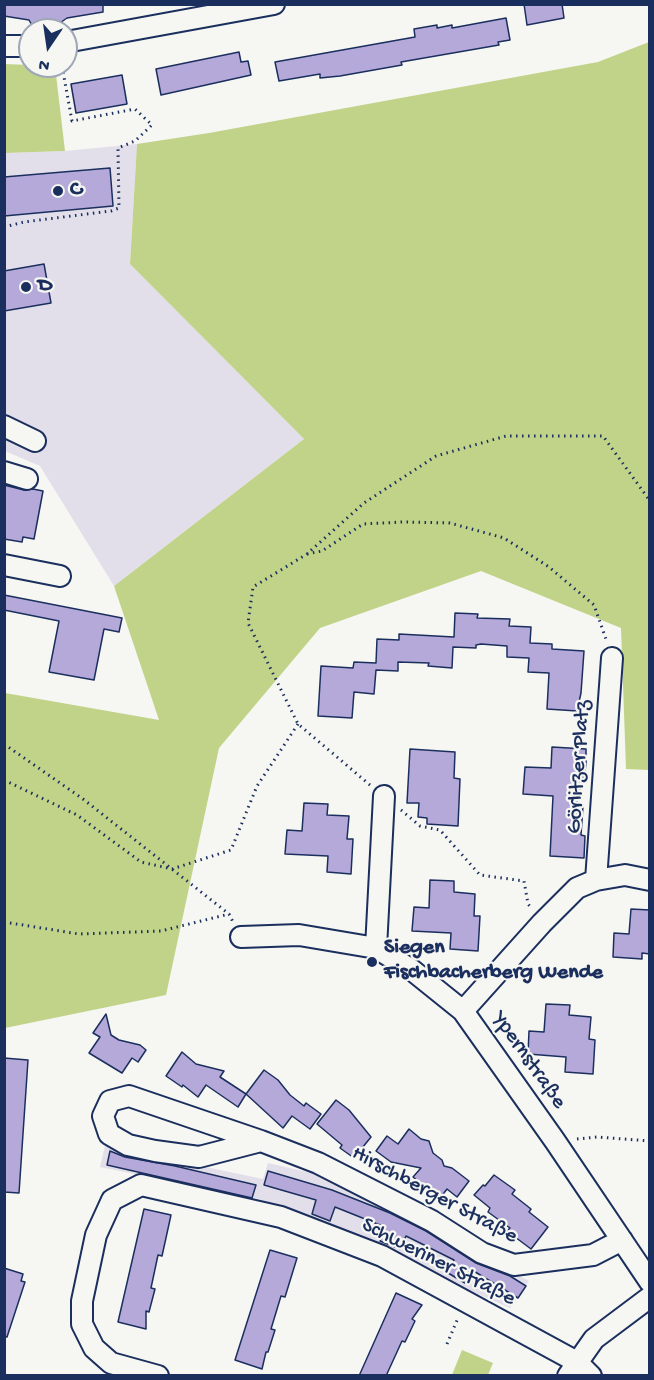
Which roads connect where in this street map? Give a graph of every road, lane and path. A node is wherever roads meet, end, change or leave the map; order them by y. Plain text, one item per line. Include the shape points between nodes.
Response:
1 (273, 4) edge
2 (78, 40) edge
3 (64, 78) edge
4 (4, 227) edge
5 (4, 426) edge
6 (35, 441) dead end
7 (4, 472) edge
8 (27, 478) dead end
9 (650, 501) edge
10 (307, 554) junction
11 (4, 566) edge
12 (60, 576) dead end
13 (612, 658) joint
14 (298, 724) junction
15 (4, 744) edge
16 (4, 780) edge
17 (384, 796) junction
18 (172, 869) junction
19 (596, 879) junction
20 (650, 880) edge
21 (4, 922) edge
22 (542, 922) junction
23 (241, 937) dead end
24 (376, 948) junction
25 (463, 1011) junction
26 (597, 1137) dead end
27 (261, 1141) junction
28 (650, 1141) edge
29 (622, 1240) junction
30 (650, 1281) edge
31 (650, 1297) edge
32 (465, 1302) junction
33 (447, 1344) dead end
34 (579, 1371) edge
35 (158, 1376) edge

1 - 2 street
3 - 4 path via 72,121 135,109 152,125 135,141 118,148 119,208
5 - 6 street
7 - 8 street
9 - 10 path via 603,436 506,436 436,456 364,502
10 - 13 path via 322,551 363,524 450,523 504,538 549,567 594,605
10 - 14 path via 253,587 248,623
11 - 12 street
13 - 19 street, Görlitzer Platz
14 - 17 path
14 - 18 path via 257,786 231,850
15 - 18 path via 83,799
16 - 18 path via 77,815 141,862
17 - 22 path via 420,826 440,830 480,875 524,880 528,904
17 - 24 street
18 - 21 path via 230,914 149,932 79,933
19 - 20 street via 626,875
19 - 22 street via 577,888
22 - 25 street
23 - 24 street, Ypernstraße via 299,935
24 - 25 street, Ypernstraße via 412,970
25 - 29 street, Ypernstraße
26 - 28 path
27 - 27 street, Hirschberger Straße via 129,1096 110,1101 103,1116 110,1134 128,1145 154,1151 199,1157
27 - 29 street, Hirschberger Straße via 318,1162 432,1221 482,1253 514,1265 593,1254
29 - 30 street, Ypernstraße
31 - 34 street, Schweriner Straße via 594,1339
32 - 33 path
32 - 34 street, Schweriner Straße
32 - 35 street, Schweriner Straße via 382,1256 281,1217 141,1185 112,1200 96,1235 82,1301 82,1323 94,1348 111,1363

